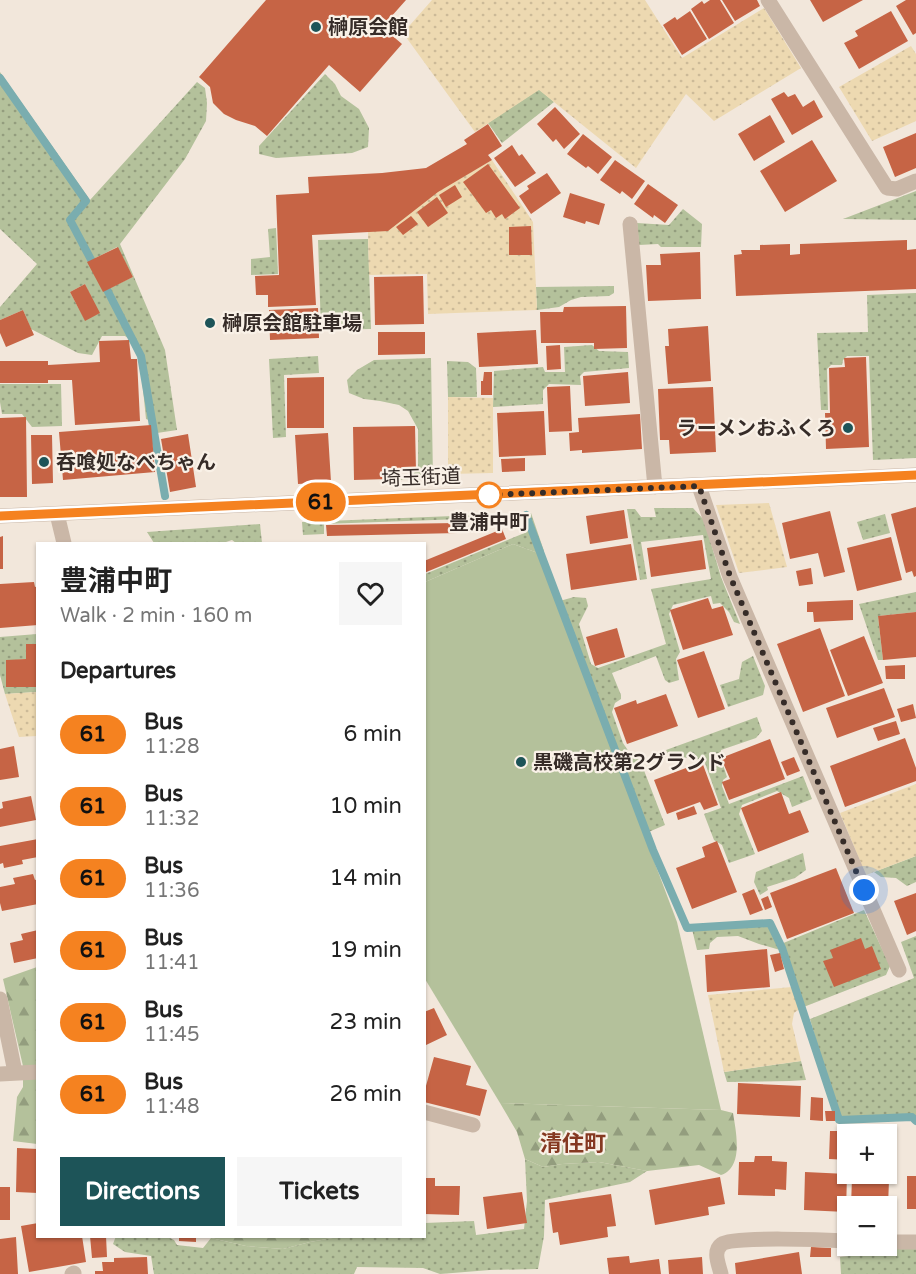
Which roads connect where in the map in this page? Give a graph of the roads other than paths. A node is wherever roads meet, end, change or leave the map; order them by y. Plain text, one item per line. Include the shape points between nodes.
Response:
1 (768, 0) edge
2 (916, 181) edge
3 (630, 224) dead end
4 (916, 475) edge
5 (699, 486) junction
6 (655, 488) junction
7 (57, 514) junction
8 (0, 516) edge
9 (64, 542) edge
10 (899, 970) dead end
11 (0, 999) edge
12 (36, 1072) edge
13 (8, 1073) edge
14 (426, 1113) edge
15 (473, 1125) dead end
16 (837, 1240) edge
17 (897, 1242) edge
18 (916, 1242) edge
19 (721, 1274) edge

1 - 2 street via 887,188 897,189
3 - 6 street
4 - 5 street, 埼玉街道
5 - 6 street, 埼玉街道
5 - 10 street via 730,576
6 - 7 street, 埼玉街道
7 - 8 street, 埼玉街道
7 - 9 street
11 - 13 street
12 - 13 street
14 - 15 street
16 - 19 street via 723,1242 717,1249
17 - 18 street

